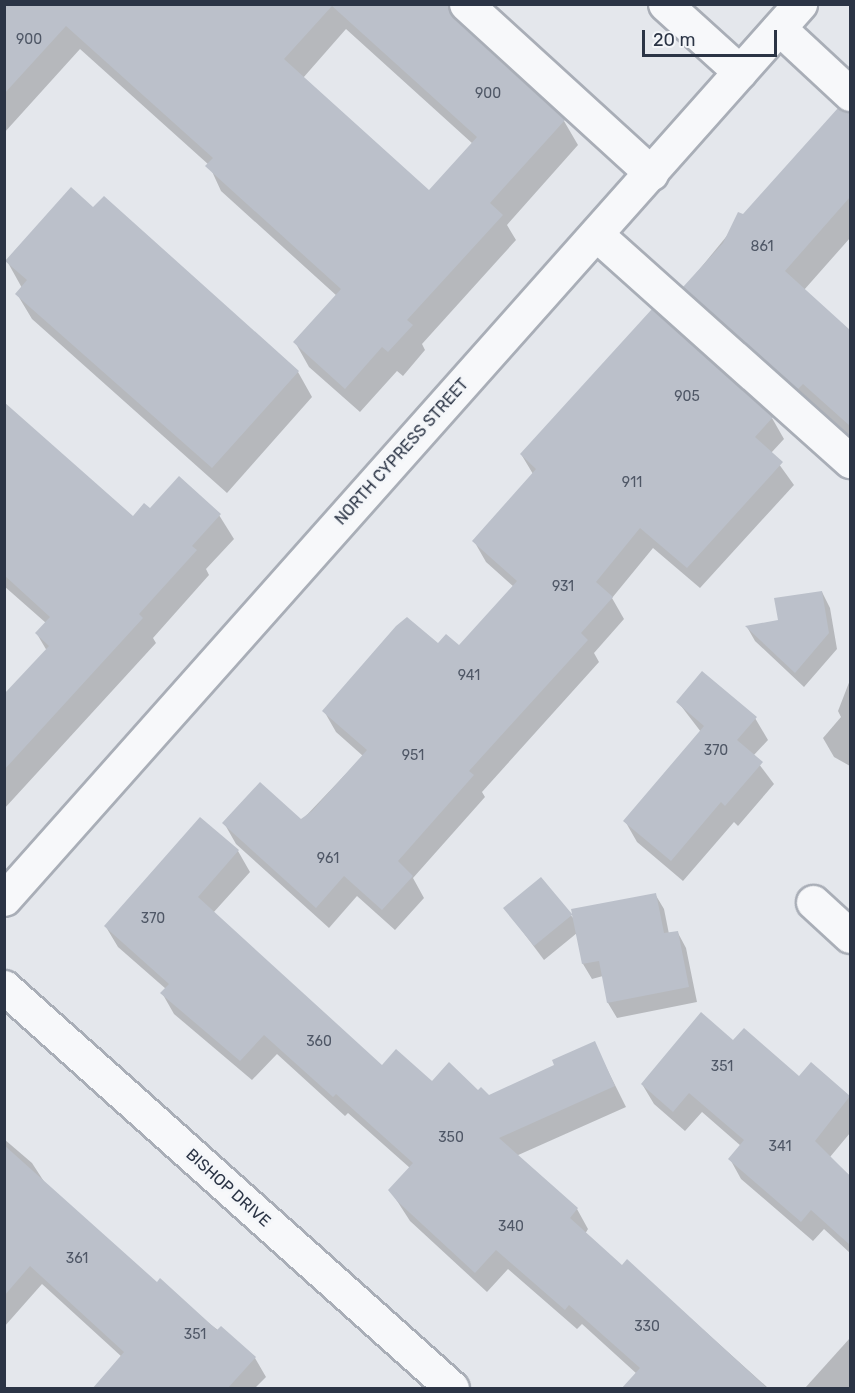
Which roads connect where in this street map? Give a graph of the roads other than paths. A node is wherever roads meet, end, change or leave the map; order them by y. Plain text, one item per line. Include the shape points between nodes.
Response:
1 (466, 4) edge
2 (666, 4) edge
3 (790, 16) edge
4 (740, 72) junction
5 (850, 94) edge
6 (651, 173) junction
7 (596, 234) junction
8 (850, 462) edge
9 (4, 899) edge
10 (813, 902) dead end
11 (850, 936) edge
12 (4, 987) edge
13 (452, 1389) edge

1 - 6 street
2 - 4 street
3 - 4 street, NORTH CYPRESS STREET
3 - 5 street
4 - 6 street, NORTH CYPRESS STREET
6 - 7 street, NORTH CYPRESS STREET
7 - 8 street
7 - 9 street, NORTH CYPRESS STREET
10 - 11 street
12 - 13 street, BISHOP DRIVE

